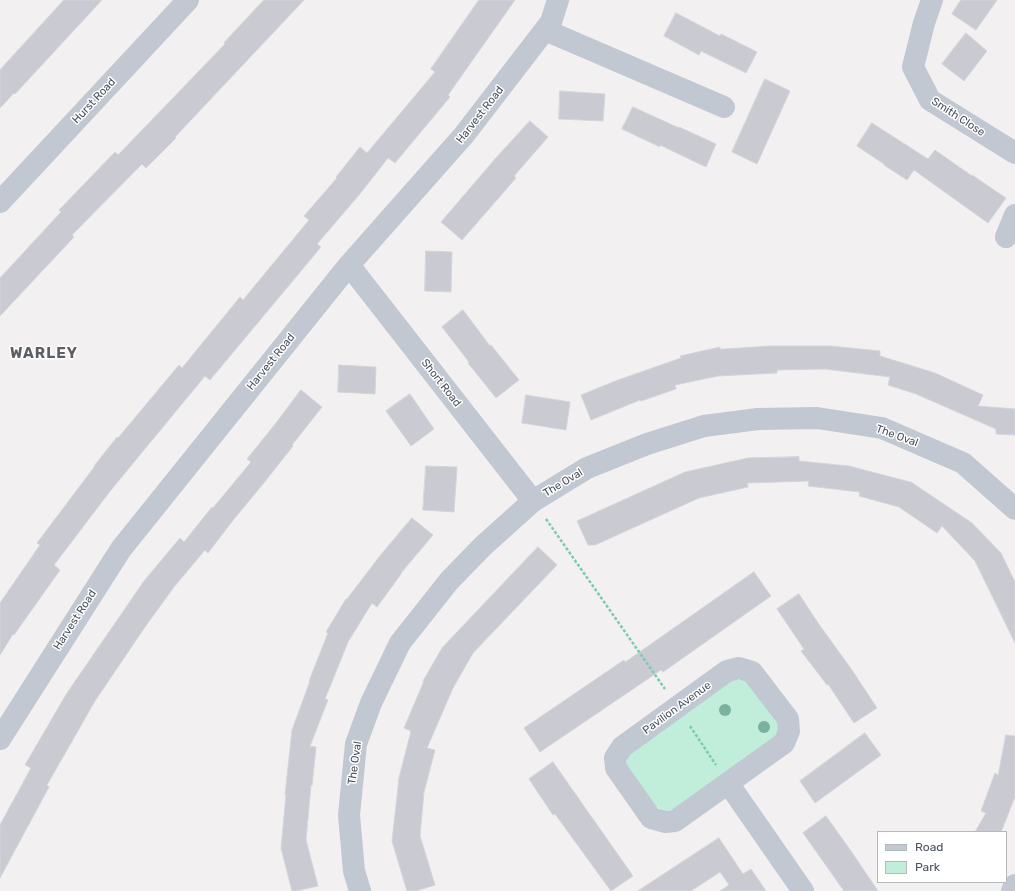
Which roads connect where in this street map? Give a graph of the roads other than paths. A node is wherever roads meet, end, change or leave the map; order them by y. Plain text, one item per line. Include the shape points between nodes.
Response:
1 (188, 0) edge
2 (558, 0) edge
3 (932, 0) edge
4 (545, 30) junction
5 (724, 107) dead end
6 (1015, 153) edge
7 (0, 202) edge
8 (1015, 215) edge
9 (1006, 237) dead end
10 (349, 265) junction
11 (533, 501) junction
12 (1015, 509) edge
13 (0, 739) edge
14 (728, 783) junction
15 (1015, 885) edge
16 (360, 891) edge
17 (803, 891) edge
18 (1012, 891) edge

1 - 7 street, Hurst Road
2 - 4 street, Harvest Road via 551,22
3 - 6 street, Smith Close via 913,67 930,100
4 - 5 street
4 - 10 street, Harvest Road via 464,136
8 - 9 street
10 - 11 street, Short Road
10 - 13 street, Harvest Road via 121,549
11 - 12 street, The Oval via 587,468 647,444 704,426 758,419 817,418 882,428 963,462
11 - 16 street, The Oval via 449,581 400,644 371,703 356,744 349,815 354,871
14 - 14 street, Pavilion Avenue via 784,743 789,731 788,719 752,672 739,668 727,671 622,747 615,758 616,768 651,818 665,822 675,821
14 - 17 street
15 - 18 street

